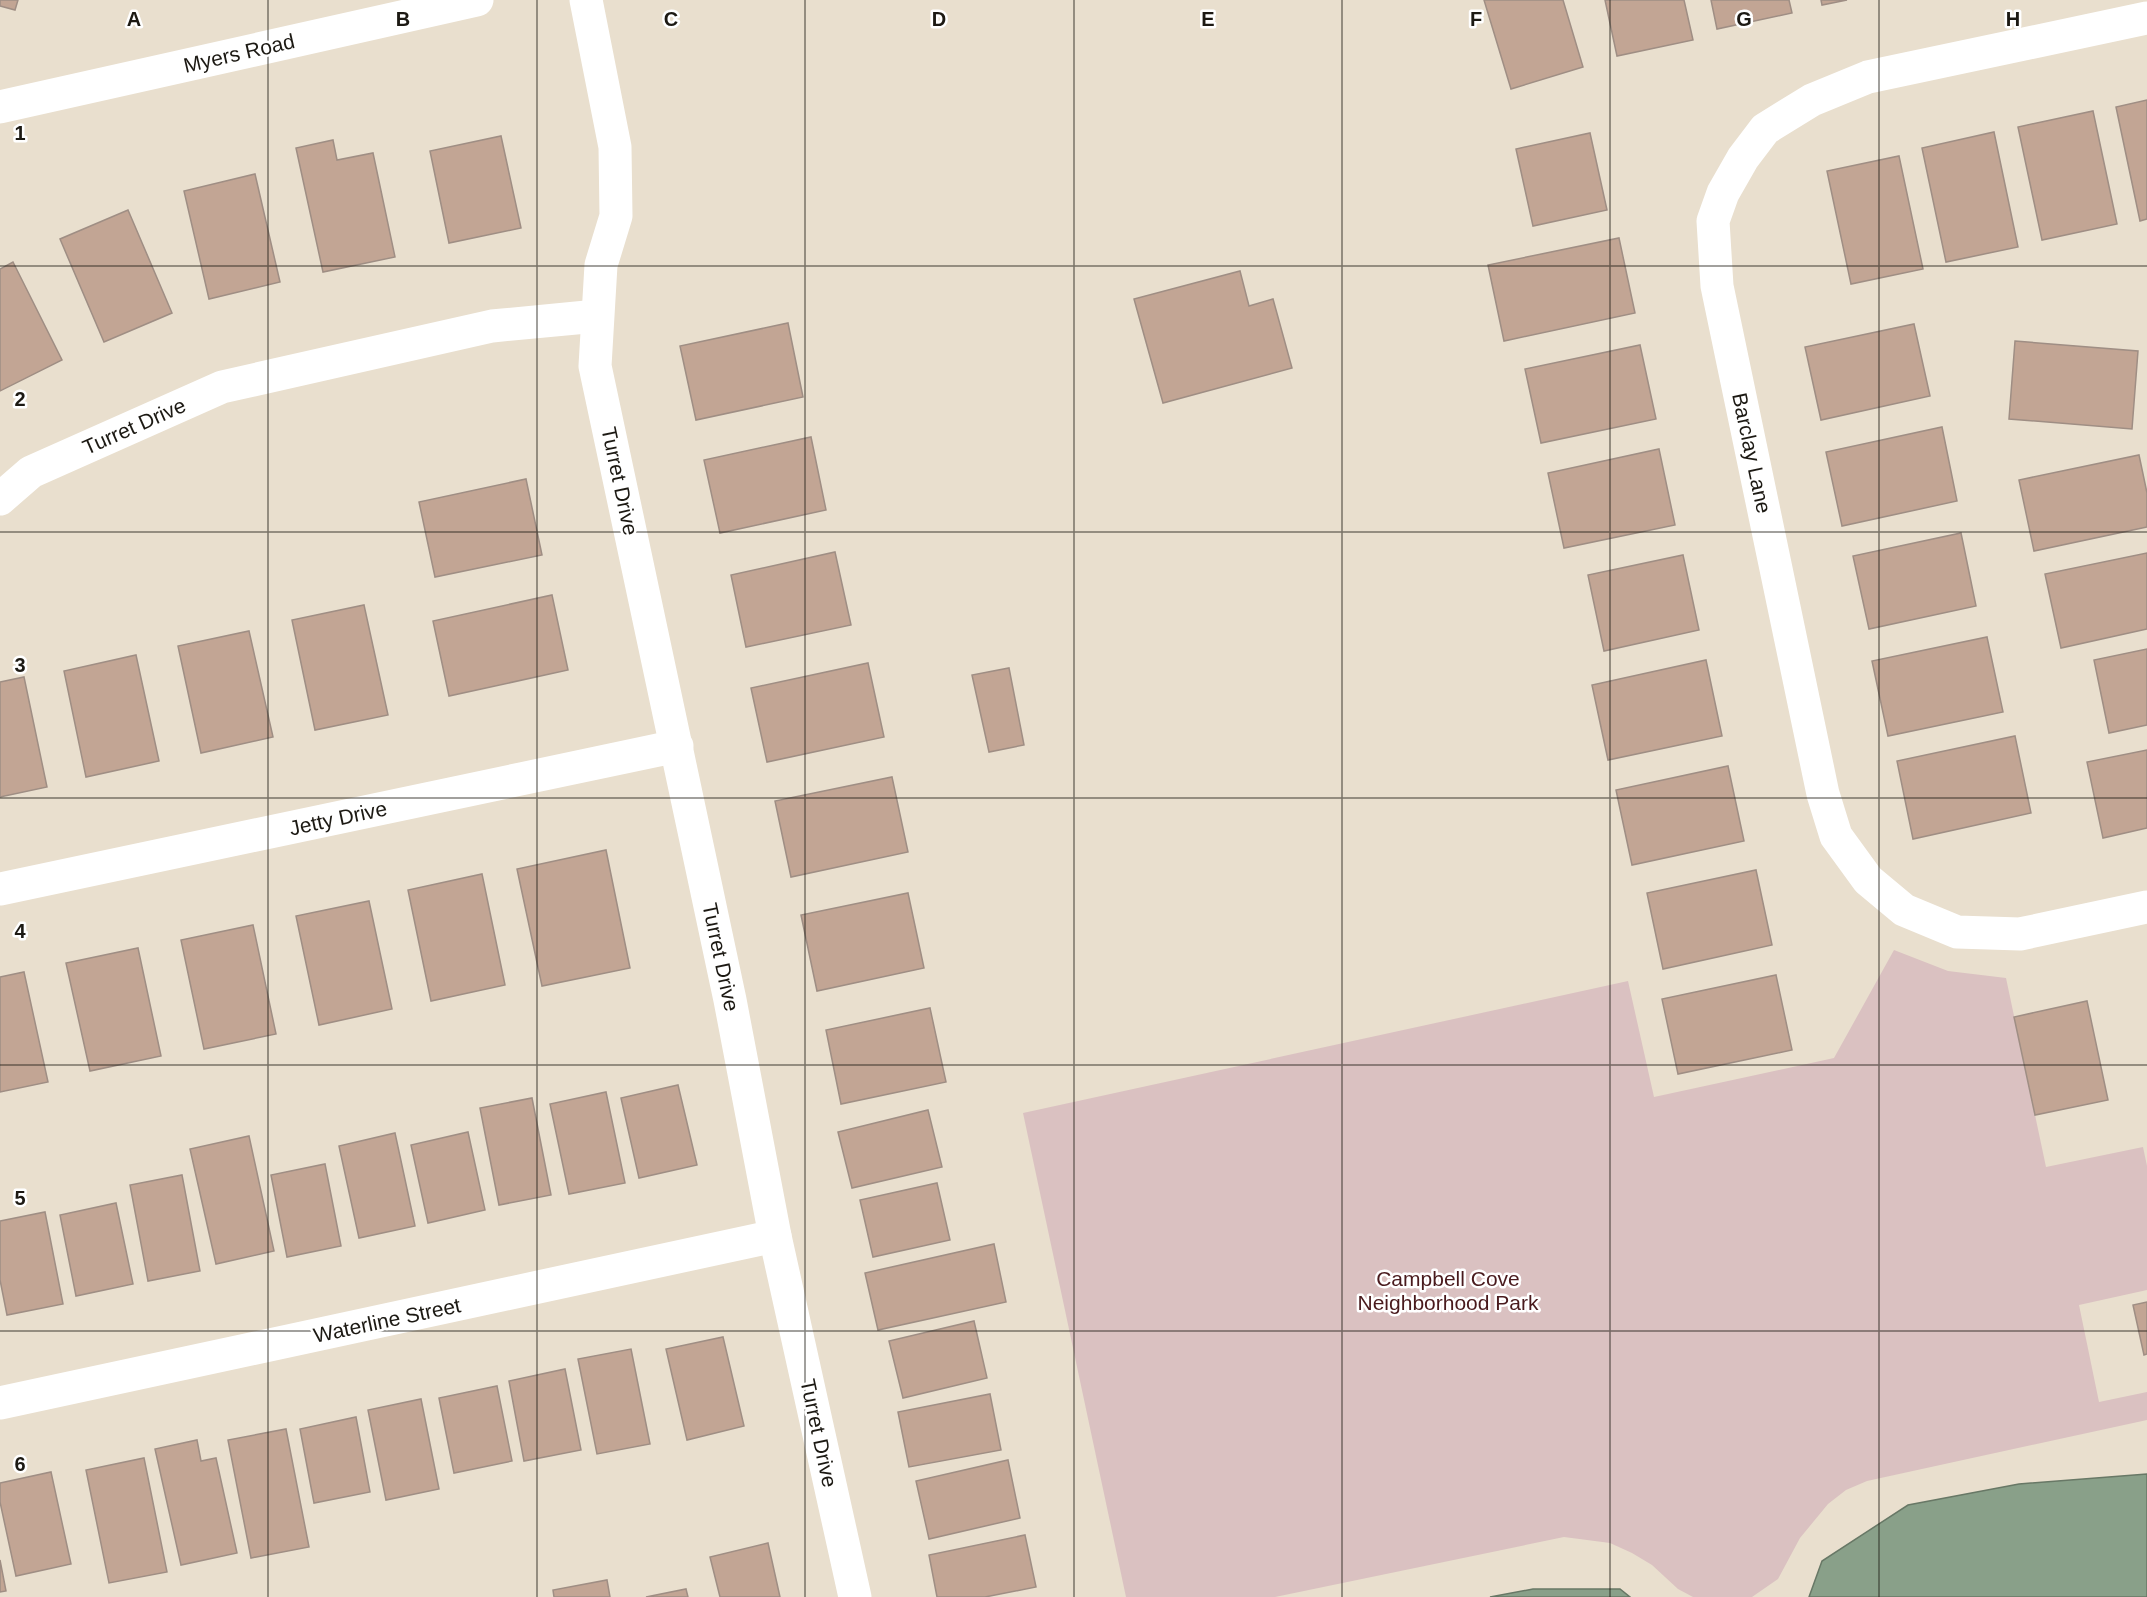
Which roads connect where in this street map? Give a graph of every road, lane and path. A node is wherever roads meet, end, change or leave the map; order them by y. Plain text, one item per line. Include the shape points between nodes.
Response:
1 (477, 0) edge
2 (586, 0) edge
3 (2147, 18) edge
4 (0, 107) edge
5 (597, 316) junction
6 (0, 499) edge
7 (677, 746) junction
8 (0, 889) edge
9 (2147, 907) edge
10 (775, 1236) junction
11 (0, 1404) edge
12 (855, 1597) edge

1 - 4 street, Myers Road
2 - 5 street, Turret Drive via 615,147 616,216 601,265
3 - 9 street, Barclay Lane via 1868,77 1812,100 1765,129 1743,158 1713,221 1717,286 1820,783 1836,836 1868,880 1904,910 1957,932 2020,934
5 - 6 street, Turret Drive via 492,326 222,387 31,472
5 - 7 street, Turret Drive via 595,366
7 - 8 street, Jetty Drive
7 - 10 street, Turret Drive
10 - 11 street, Waterline Street
10 - 12 street, Turret Drive

